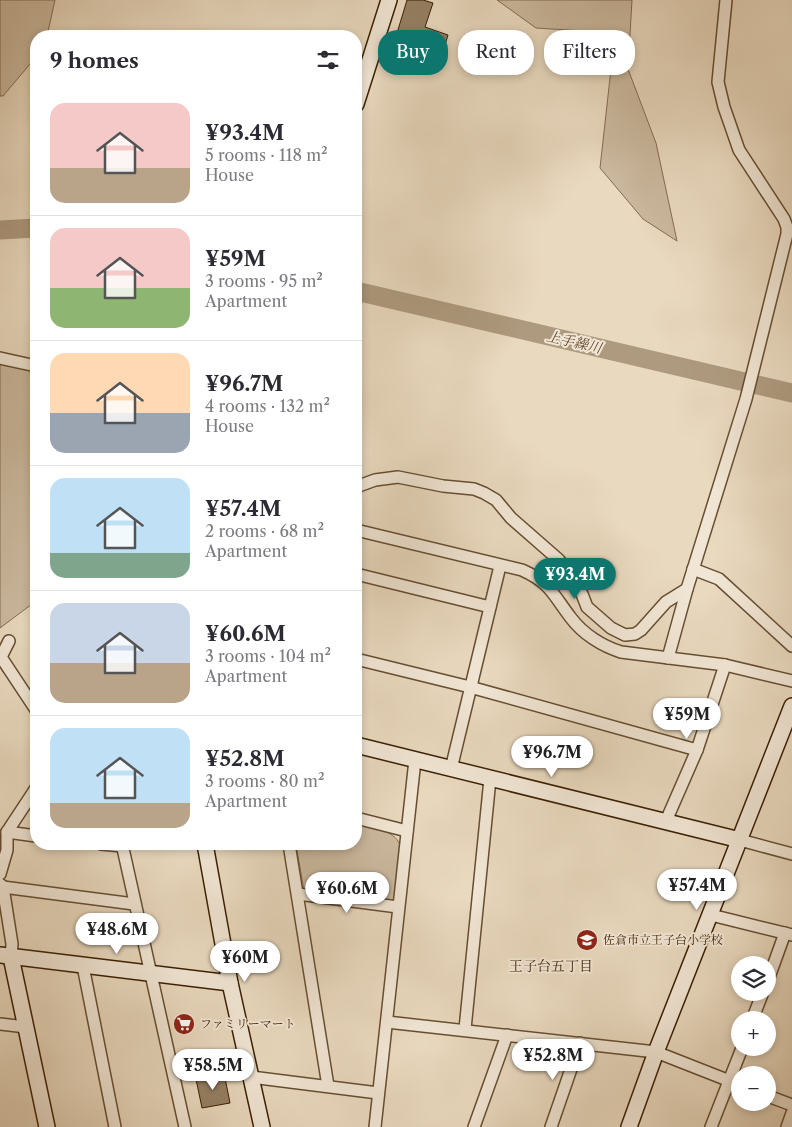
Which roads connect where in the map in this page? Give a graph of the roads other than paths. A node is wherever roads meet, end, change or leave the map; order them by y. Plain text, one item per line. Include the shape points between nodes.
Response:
1 (389, 0) edge
2 (726, 0) edge
3 (362, 85) edge
4 (0, 358) edge
5 (30, 365) edge
6 (362, 485) edge
7 (362, 532) edge
8 (500, 566) junction
9 (693, 569) junction
10 (362, 575) edge
11 (687, 589) junction
12 (490, 607) junction
13 (9, 641) dead end
14 (792, 646) edge
15 (668, 658) junction
16 (362, 660) edge
17 (725, 665) junction
18 (792, 680) edge
19 (470, 687) junction
20 (30, 701) edge
21 (792, 706) edge
22 (362, 747) edge
23 (697, 750) junction
24 (415, 760) junction
25 (451, 768) junction
26 (490, 779) junction
27 (30, 797) edge
28 (362, 820) edge
29 (666, 821) junction
30 (407, 831) junction
31 (7, 832) junction
32 (30, 835) edge
33 (740, 840) junction
34 (123, 850) edge
35 (206, 850) edge
36 (290, 850) edge
37 (792, 854) edge
38 (0, 874) edge
39 (1, 886) edge
40 (298, 894) junction
41 (134, 904) junction
42 (398, 907) junction
43 (711, 915) junction
44 (789, 934) edge
45 (5, 956) edge
46 (776, 962) edge
47 (83, 966) junction
48 (150, 974) junction
49 (230, 984) junction
50 (387, 1022) junction
51 (0, 1024) edge
52 (26, 1027) junction
53 (465, 1029) junction
54 (507, 1035) junction
55 (580, 1043) junction
56 (656, 1052) junction
57 (251, 1077) junction
58 (731, 1082) edge
59 (328, 1086) junction
60 (731, 1089) edge
61 (378, 1093) junction
62 (776, 1099) edge
63 (792, 1105) edge
64 (792, 1113) edge
65 (47, 1127) edge
66 (115, 1127) edge
67 (185, 1127) edge
68 (262, 1127) edge
69 (375, 1127) edge
70 (474, 1127) edge
71 (550, 1127) edge
72 (629, 1127) edge
73 (711, 1127) edge
74 (787, 1127) edge

1 - 3 street
2 - 9 street via 718,82 724,107 739,150 784,219 787,234 746,399
4 - 5 street
6 - 11 street via 398,477 484,493 496,500 511,518 559,560 587,607 611,628 625,634 641,630 666,602
7 - 8 street
8 - 12 street
8 - 15 street via 522,570 546,584 572,619 587,634 609,648
9 - 11 street
9 - 14 street via 719,579
10 - 12 street
11 - 15 street
12 - 19 street
13 - 20 street via 1,657
15 - 17 street
16 - 19 street
17 - 18 street
17 - 23 street
19 - 23 street
19 - 25 street
21 - 33 street
22 - 24 street
23 - 29 street
24 - 25 street
24 - 30 street
25 - 26 street
26 - 29 street
26 - 53 street
27 - 31 street
28 - 30 street
29 - 33 street
30 - 42 street
31 - 32 street
31 - 38 street via 8,850
33 - 37 street
33 - 43 street
34 - 41 street
35 - 49 street
36 - 40 street
39 - 41 street
39 - 45 street via 12,944
40 - 42 street
40 - 59 street
41 - 48 street
42 - 50 street
43 - 44 street
43 - 56 street
44 - 46 street
45 - 47 street
45 - 52 street
47 - 48 street
47 - 66 street
48 - 49 street
48 - 67 street
49 - 57 street
50 - 53 street
50 - 61 street
51 - 52 street
52 - 65 street
53 - 54 street
54 - 55 street
54 - 70 street
55 - 56 street
55 - 71 street
56 - 58 street
56 - 72 street
57 - 59 street
57 - 68 street
59 - 61 street
60 - 73 street
61 - 69 street
62 - 63 street
64 - 74 street

